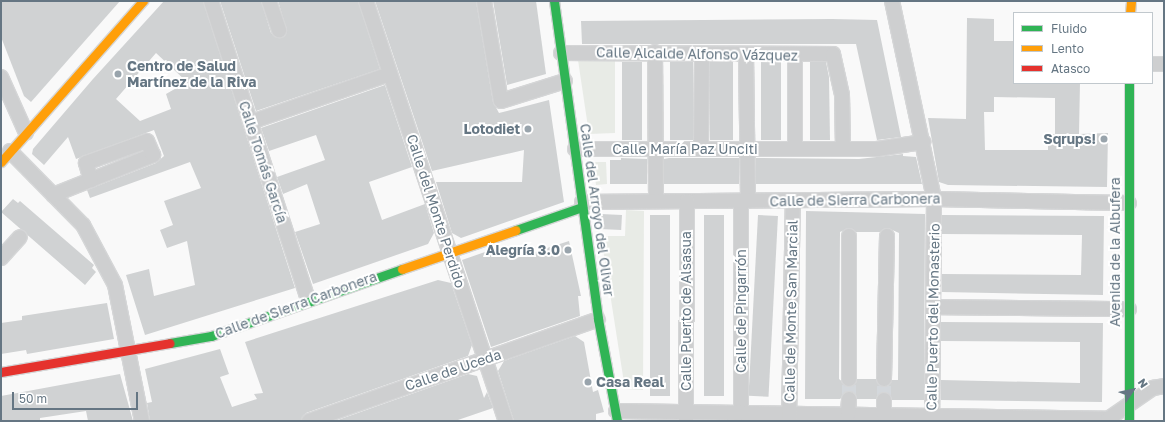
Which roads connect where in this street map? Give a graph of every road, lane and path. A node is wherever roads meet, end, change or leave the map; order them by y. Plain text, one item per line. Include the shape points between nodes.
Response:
1 (143, 1) edge
2 (211, 1) edge
3 (269, 1) edge
4 (366, 1) edge
5 (484, 1) edge
6 (554, 1) edge
7 (892, 1) edge
8 (1131, 1) edge
9 (1130, 12) edge
10 (279, 30) dead end
11 (655, 52) junction
12 (561, 53) junction
13 (702, 54) junction
14 (746, 54) junction
15 (795, 55) junction
16 (1153, 64) edge
17 (1164, 64) edge
18 (390, 74) junction
19 (1, 77) edge
20 (565, 81) junction
21 (1129, 84) edge
22 (251, 122) junction
23 (26, 133) junction
24 (923, 142) junction
25 (656, 148) junction
26 (701, 148) junction
27 (575, 149) junction
28 (746, 149) junction
29 (795, 149) junction
30 (843, 149) junction
31 (10, 151) junction
32 (1, 162) edge
33 (91, 180) dead end
34 (53, 195) junction
35 (934, 198) junction
36 (656, 200) junction
37 (687, 201) junction
38 (744, 201) junction
39 (793, 202) junction
40 (1129, 203) junction
41 (582, 205) junction
42 (849, 236) dead end
43 (887, 236) dead end
44 (20, 237) dead end
45 (449, 252) junction
46 (1, 258) edge
47 (308, 300) junction
48 (933, 307) junction
49 (1129, 308) junction
50 (598, 319) junction
51 (126, 350) junction
52 (485, 359) junction
53 (1, 372) edge
54 (849, 379) tunnel mouth
55 (884, 379) tunnel mouth
56 (1164, 386) edge
57 (849, 399) tunnel mouth
58 (884, 400) tunnel mouth
59 (1129, 403) junction
60 (848, 414) junction
61 (884, 414) junction
62 (617, 416) edge
63 (686, 416) edge
64 (741, 416) edge
65 (789, 417) edge
66 (932, 418) edge
67 (142, 421) edge
68 (309, 421) edge
69 (506, 421) edge
70 (1129, 421) edge

1 - 23 street
2 - 22 street, Calle Tomás García
3 - 10 street
4 - 18 street, Calle del Monte Perdido
5 - 20 street via 501,101
6 - 12 street, Calle del Arroyo del Olivar
7 - 24 street, Calle Puerto del Monasterio
8 - 9 street
11 - 12 street, Calle Alcalde Alfonso Vázquez
11 - 13 street, Calle Alcalde Alfonso Vázquez
11 - 25 street
12 - 20 street, Calle del Arroyo del Olivar
13 - 14 street, Calle Alcalde Alfonso Vázquez
13 - 26 street
14 - 15 street, Calle Alcalde Alfonso Vázquez
14 - 28 street, Calle de Pingarrón
15 - 29 street
15 - 30 street, Calle Alcalde Alfonso Vázquez via 833,54 842,95
16 - 17 street
18 - 22 street
18 - 45 street, Calle del Monte Perdido
19 - 23 street
20 - 27 street, Calle del Arroyo del Olivar
21 - 40 street, Avenida de la Albufera
22 - 47 street, Calle Tomás García
23 - 31 street
24 - 30 street, Calle María Paz Unciti via 877,149
24 - 35 street, Calle Puerto del Monasterio
25 - 26 street, Calle María Paz Unciti
25 - 27 street, Calle María Paz Unciti
25 - 36 street
26 - 28 street, Calle María Paz Unciti
27 - 41 street, Calle del Arroyo del Olivar
28 - 29 street, Calle María Paz Unciti
28 - 38 street, Calle de Pingarrón
29 - 30 street, Calle María Paz Unciti
31 - 32 street
31 - 34 street
33 - 34 street
34 - 51 street via 83,226 115,285
35 - 39 street, Calle de Sierra Carbonera
35 - 40 street, Calle de Sierra Carbonera
35 - 48 street, Calle Puerto del Monasterio
36 - 37 street, Calle de Sierra Carbonera
36 - 41 street, Calle de Sierra Carbonera
37 - 38 street, Calle de Sierra Carbonera
37 - 63 street, Calle Puerto de Alsasua
38 - 39 street, Calle de Sierra Carbonera
38 - 64 street, Calle de Pingarrón
39 - 65 street, Calle de Monte San Marcial
40 - 49 street, Avenida de la Albufera
41 - 45 street, Calle de Sierra Carbonera
41 - 50 street, Calle del Arroyo del Olivar
42 - 54 street
43 - 55 street
44 - 46 street
45 - 47 street, Calle de Sierra Carbonera
45 - 52 street, Calle del Monte Perdido
47 - 51 street, Calle de Sierra Carbonera via 211,336
48 - 49 street
48 - 66 street, Calle Puerto del Monasterio
49 - 59 street, Avenida de la Albufera
50 - 52 street, Calle de Uceda
50 - 62 street, Calle del Arroyo del Olivar
51 - 53 street, Calle de Sierra Carbonera
51 - 67 street
52 - 68 street, Calle de Uceda
52 - 69 street, Calle del Monte Perdido
56 - 59 street via 1153,388
57 - 60 street
58 - 61 street
59 - 66 street via 1108,419
59 - 70 street, Avenida de la Albufera
60 - 61 street
60 - 65 street
61 - 66 street
62 - 63 street
63 - 64 street
64 - 65 street

